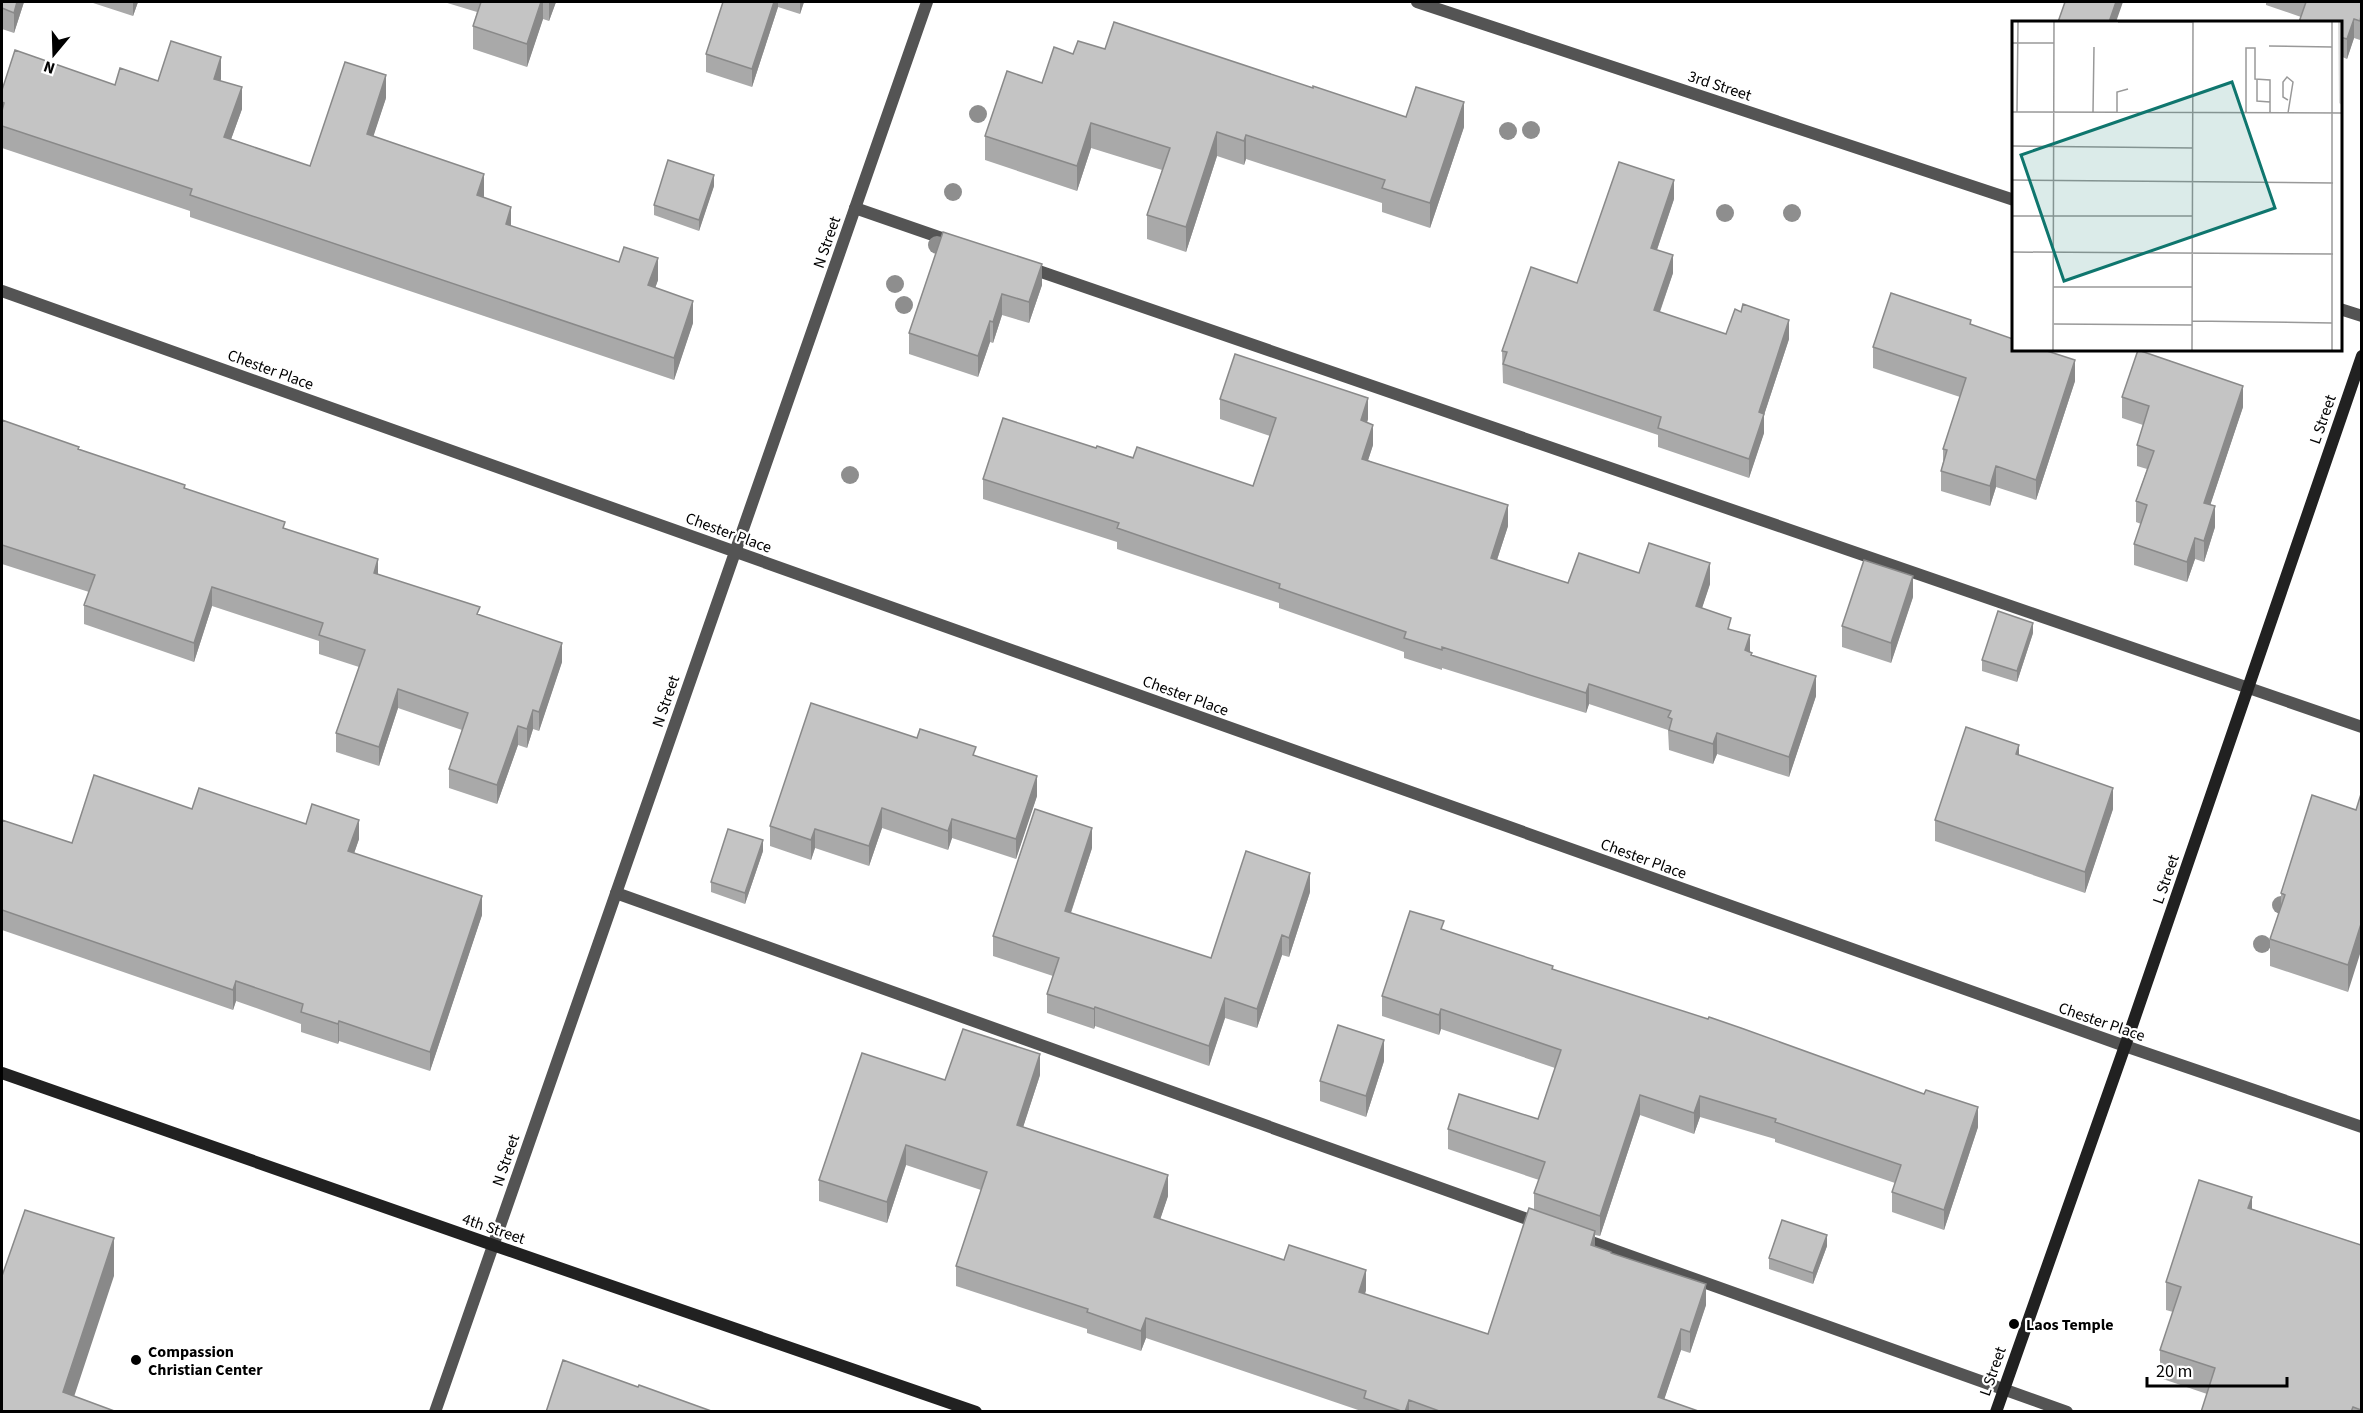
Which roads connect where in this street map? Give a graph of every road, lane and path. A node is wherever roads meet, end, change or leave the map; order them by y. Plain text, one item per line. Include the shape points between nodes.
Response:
1 (927, 2) edge
2 (1417, 2) edge
3 (2012, 200) edge
4 (855, 208) junction
5 (968, 247) edge
6 (1014, 263) edge
7 (2, 291) edge
8 (2342, 310) edge
9 (2361, 316) edge
10 (2361, 356) edge
11 (735, 551) junction
12 (2248, 688) junction
13 (2361, 727) edge
14 (616, 893) junction
15 (2125, 1047) junction
16 (2, 1072) edge
17 (2361, 1127) edge
18 (493, 1245) junction
19 (2003, 1389) junction
20 (435, 1412) edge
21 (976, 1412) edge
22 (1996, 1412) edge
23 (2067, 1412) edge

1 - 4 street, N Street
2 - 3 street, 3rd Street
4 - 5 street
4 - 11 street, N Street
6 - 12 street
7 - 11 street, Chester Place
8 - 9 street
10 - 12 street, L Street
11 - 14 street, N Street
11 - 15 street, Chester Place
12 - 13 street
12 - 15 street, L Street
14 - 18 street, N Street
14 - 19 street
15 - 17 street, Chester Place
15 - 19 street, L Street
16 - 18 street, 4th Street
18 - 20 street, N Street
18 - 21 street, 4th Street
19 - 22 street, L Street
19 - 23 street

